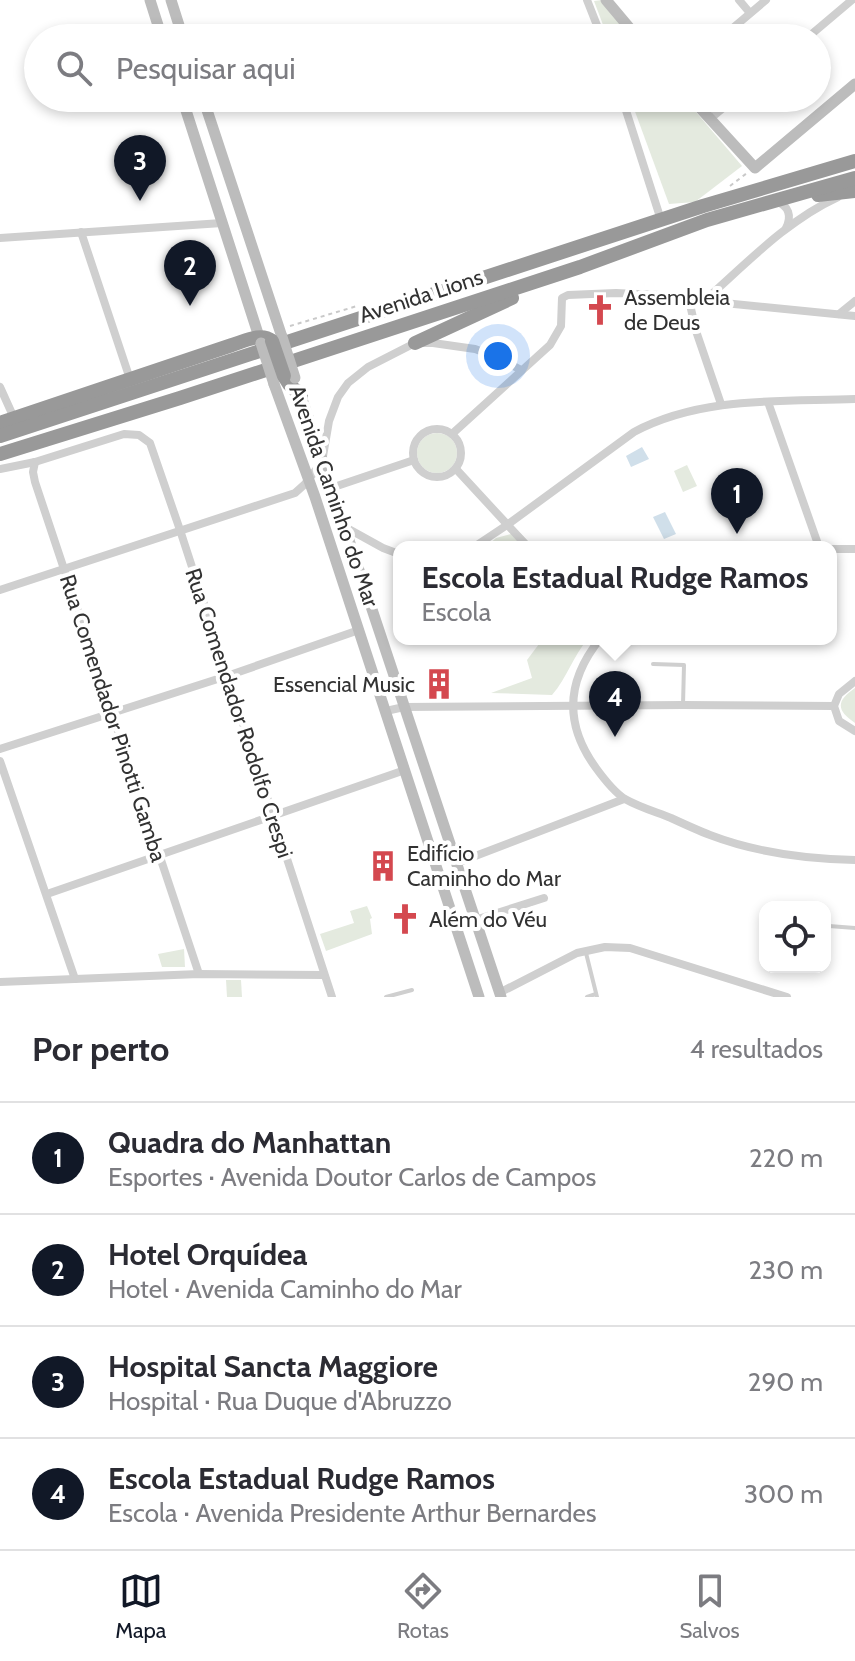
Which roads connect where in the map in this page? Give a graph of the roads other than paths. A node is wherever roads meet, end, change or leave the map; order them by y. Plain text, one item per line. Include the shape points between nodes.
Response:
1 (150, 0) edge
2 (171, 0) edge
3 (587, 0) edge
4 (606, 0) edge
5 (739, 0) edge
6 (766, 0) edge
7 (852, 0) edge
8 (750, 13) junction
9 (158, 24) edge
10 (179, 24) edge
11 (596, 24) edge
12 (626, 24) edge
13 (737, 24) edge
14 (824, 24) edge
15 (855, 84) edge
16 (831, 104) edge
17 (186, 112) edge
18 (207, 112) edge
19 (626, 112) edge
20 (704, 112) edge
21 (718, 112) edge
22 (822, 112) edge
23 (710, 119) junction
24 (853, 161) edge
25 (855, 178) edge
26 (855, 191) edge
27 (783, 199) junction
28 (661, 220) junction
29 (222, 223) junction
30 (785, 229) junction
31 (81, 232) junction
32 (0, 238) edge
33 (580, 267) junction
34 (689, 300) junction
35 (704, 301) junction
36 (855, 301) edge
37 (839, 314) junction
38 (855, 316) edge
39 (268, 339) junction
40 (415, 343) junction
41 (521, 370) junction
42 (130, 379) junction
43 (285, 379) junction
44 (0, 387) edge
45 (301, 396) joint
46 (855, 399) edge
47 (768, 402) junction
48 (721, 404) junction
49 (7, 420) edge
50 (452, 434) junction
51 (0, 436) edge
52 (0, 454) edge
53 (414, 460) junction
54 (35, 462) junction
55 (322, 462) junction
56 (0, 469) edge
57 (456, 469) junction
58 (309, 480) junction
59 (331, 488) junction
60 (507, 525) junction
61 (344, 527) junction
62 (180, 530) junction
63 (483, 541) edge
64 (522, 541) edge
65 (817, 541) edge
66 (393, 552) edge
67 (63, 569) junction
68 (0, 590) edge
69 (359, 630) junction
70 (596, 645) edge
71 (653, 664) dead end
72 (227, 676) junction
73 (855, 681) edge
74 (683, 705) junction
75 (573, 706) junction
76 (834, 706) junction
77 (404, 707) junction
78 (386, 711) junction
79 (112, 713) junction
80 (855, 731) edge
81 (0, 749) edge
82 (0, 761) edge
83 (405, 770) junction
84 (624, 799) junction
85 (273, 817) junction
86 (159, 856) junction
87 (855, 860) edge
88 (457, 863) junction
89 (47, 894) junction
90 (544, 898) dead end
91 (475, 920) junction
92 (831, 926) edge
93 (855, 928) edge
94 (585, 951) junction
95 (199, 974) junction
96 (324, 975) junction
97 (75, 979) junction
98 (0, 982) edge
99 (474, 982) junction
100 (412, 990) dead end
101 (500, 995) edge
102 (596, 995) edge
103 (332, 997) edge
104 (386, 997) edge
105 (479, 997) edge
106 (587, 997) edge
107 (787, 997) edge

1 - 9 main road
2 - 10 main road
3 - 11 street
4 - 12 main road
5 - 8 street
6 - 8 street
7 - 14 street
8 - 13 street
15 - 16 main road
17 - 29 main road
18 - 39 main road
19 - 28 street
20 - 23 main road
21 - 23 street
22 - 23 main road via 755,168
24 - 28 highway, Avenida Lions
25 - 27 highway, Avenida Lions
26 - 27 highway
26 - 30 street
27 - 30 street via 789,220
27 - 33 highway, Avenida Lions via 707,220
28 - 51 highway, Avenida Lions
29 - 31 street
29 - 39 main road
30 - 35 street
31 - 32 street
31 - 42 street
33 - 40 highway
33 - 52 highway, Avenida Lions
34 - 35 street
34 - 41 street via 571,294 562,298 557,335
34 - 48 street
35 - 37 street
36 - 37 street
37 - 38 street
39 - 42 highway
39 - 43 highway, bridge
40 - 41 street via 475,349
40 - 55 street via 361,372 342,390 329,421
41 - 50 street
42 - 49 highway
43 - 45 highway
43 - 58 main road, Avenida Caminho do Mar
44 - 49 street
45 - 55 main road, Avenida Caminho do Mar
46 - 47 street
47 - 48 street
47 - 65 street
48 - 60 street via 672,415 634,432
50 - 53 street via 438,429 424,433 415,445
50 - 57 street via 461,447
53 - 57 street via 422,472 436,477
53 - 59 street
54 - 56 street
54 - 62 street, Rua Comendador Rodolfo Crespi via 112,437 139,435 150,443
54 - 67 street, Rua Comendador Pinotti Gamba via 35,482
55 - 58 street
55 - 59 main road, Avenida Caminho do Mar
57 - 60 street
58 - 62 street via 289,495
58 - 69 main road, Avenida Caminho do Mar
59 - 61 main road, Avenida Caminho do Mar
60 - 63 street
60 - 64 street
61 - 66 street
61 - 77 main road, Avenida Caminho do Mar
62 - 67 street
62 - 72 street, Rua Comendador Rodolfo Crespi
67 - 68 street
67 - 79 street, Rua Comendador Pinotti Gamba
69 - 72 street
69 - 78 main road, Avenida Caminho do Mar
70 - 75 street via 577,678
71 - 74 lane via 684,665
72 - 79 street
72 - 85 street, Rua Comendador Rodolfo Crespi
73 - 76 street
74 - 75 street
74 - 76 street
75 - 77 street
75 - 84 street via 582,746
76 - 80 street via 839,721
77 - 78 street
77 - 88 main road, Avenida Caminho do Mar
78 - 83 main road, Avenida Caminho do Mar
79 - 81 street
79 - 86 street, Rua Comendador Pinotti Gamba
82 - 89 street
83 - 85 street
83 - 99 main road, Avenida Caminho do Mar
84 - 87 street via 748,847
84 - 88 street
85 - 86 street
85 - 96 street, Rua Comendador Rodolfo Crespi
86 - 89 street
86 - 95 street, Rua Comendador Pinotti Gamba
88 - 91 main road, Avenida Caminho do Mar
89 - 97 street
90 - 91 street
91 - 101 main road, Avenida Caminho do Mar
92 - 93 lane
94 - 101 street
94 - 102 lane
94 - 107 street via 630,948
95 - 96 street
95 - 97 street
96 - 103 street, Rua Comendador Rodolfo Crespi
97 - 98 street
99 - 101 main road via 481,993
99 - 105 main road, Avenida Caminho do Mar
100 - 104 lane
102 - 106 lane

